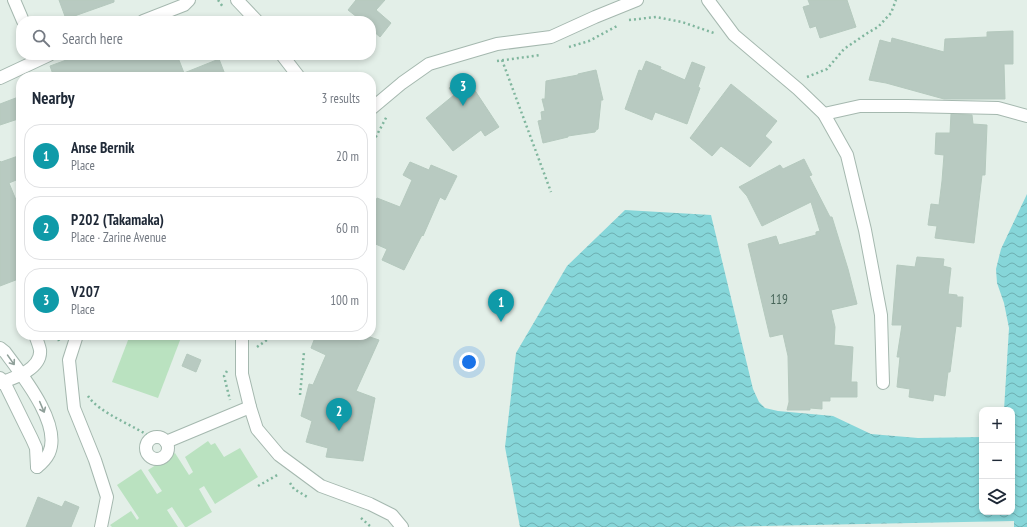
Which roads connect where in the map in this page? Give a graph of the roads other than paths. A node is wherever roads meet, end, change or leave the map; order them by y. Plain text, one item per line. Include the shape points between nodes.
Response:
1 (14, 0) edge
2 (189, 0) edge
3 (237, 0) edge
4 (637, 0) edge
5 (708, 0) edge
6 (21, 16) edge
7 (156, 16) edge
8 (252, 16) edge
9 (35, 60) edge
10 (286, 60) edge
11 (295, 72) edge
12 (0, 78) edge
13 (376, 105) edge
14 (824, 114) junction
15 (1027, 116) edge
16 (37, 340) edge
17 (75, 340) edge
18 (242, 340) edge
19 (0, 348) edge
20 (21, 374) junction
21 (1, 381) edge
22 (882, 384) dead end
23 (250, 407) junction
24 (166, 442) junction
25 (101, 527) edge
26 (402, 527) edge

1 - 6 street
2 - 7 street via 184,5
3 - 8 street
4 - 13 street via 551,37 497,44 429,64
5 - 14 street via 734,35
9 - 12 street
10 - 11 street
14 - 15 street via 860,106 907,106 998,108
14 - 22 street via 847,155 865,230 881,315
16 - 20 street via 40,350 39,358 34,366
17 - 25 street via 69,360 74,408 107,497
18 - 23 street via 242,374
19 -> 20 street
20 - 21 street
20 -> 21 street via 38,400 52,430 52,446 45,460 37,467 36,448
23 - 24 street
23 - 26 street via 257,429 279,454 321,486 392,515
24 - 24 street via 168,450 164,457 153,459 147,454 148,442 153,438 161,438

